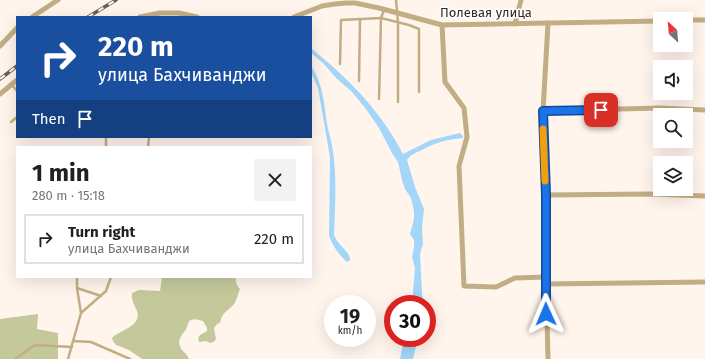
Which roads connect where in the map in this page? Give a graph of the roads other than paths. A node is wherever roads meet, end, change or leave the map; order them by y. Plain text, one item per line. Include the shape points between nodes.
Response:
1 (58, 0) edge
2 (396, 0) edge
3 (521, 0) edge
4 (334, 2) edge
5 (384, 10) junction
6 (397, 13) junction
7 (34, 16) edge
8 (145, 16) edge
9 (192, 16) edge
10 (297, 16) edge
11 (381, 18) junction
12 (360, 19) junction
13 (693, 20) edge
14 (705, 20) edge
15 (653, 21) edge
16 (398, 22) junction
17 (548, 23) junction
18 (516, 24) junction
19 (442, 25) junction
20 (16, 29) edge
21 (0, 46) edge
22 (340, 64) dead end
23 (16, 81) edge
24 (359, 81) dead end
25 (12, 84) junction
26 (16, 90) edge
27 (419, 92) dead end
28 (0, 94) edge
29 (379, 99) dead end
30 (398, 102) dead end
31 (705, 110) edge
32 (543, 111) junction
33 (16, 118) edge
34 (10, 122) dead end
35 (546, 195) junction
36 (705, 196) edge
37 (546, 277) junction
38 (77, 278) edge
39 (111, 278) edge
40 (705, 282) edge
41 (546, 284) junction
42 (77, 288) junction
43 (100, 296) junction
44 (80, 313) junction
45 (73, 341) junction
46 (72, 347) junction
47 (15, 359) edge
48 (68, 359) edge
49 (130, 359) edge
50 (548, 359) edge

1 - 7 street
2 - 6 lane
3 - 18 street
4 - 5 street, Полевая улица via 355,3
4 - 10 street, Полевая улица
5 - 6 street, Полевая улица
5 - 11 lane
6 - 16 lane
6 - 19 street, Полевая улица
8 - 9 street via 179,13
11 - 12 lane
11 - 16 lane
11 - 29 lane
12 - 22 lane via 341,20
12 - 24 lane
13 - 14 street
15 - 17 street, Полевая улица
16 - 27 lane via 419,29
16 - 30 lane
17 - 18 street, Полевая улица
17 - 32 street
18 - 19 street, Полевая улица
19 - 37 street via 445,82 464,108 467,137 459,166 464,286 496,287 515,278
20 - 21 street
23 - 25 street
25 - 26 lane
25 - 28 street
31 - 32 street via 659,108
32 - 35 street
33 - 34 lane
35 - 36 street
35 - 37 street
37 - 41 street
38 - 42 lane
39 - 43 lane via 106,291
40 - 41 street
41 - 50 street
42 - 43 lane
42 - 44 lane
43 - 44 lane
44 - 45 lane
45 - 46 lane
45 - 49 lane via 91,342
46 - 47 lane via 35,345
46 - 48 lane

